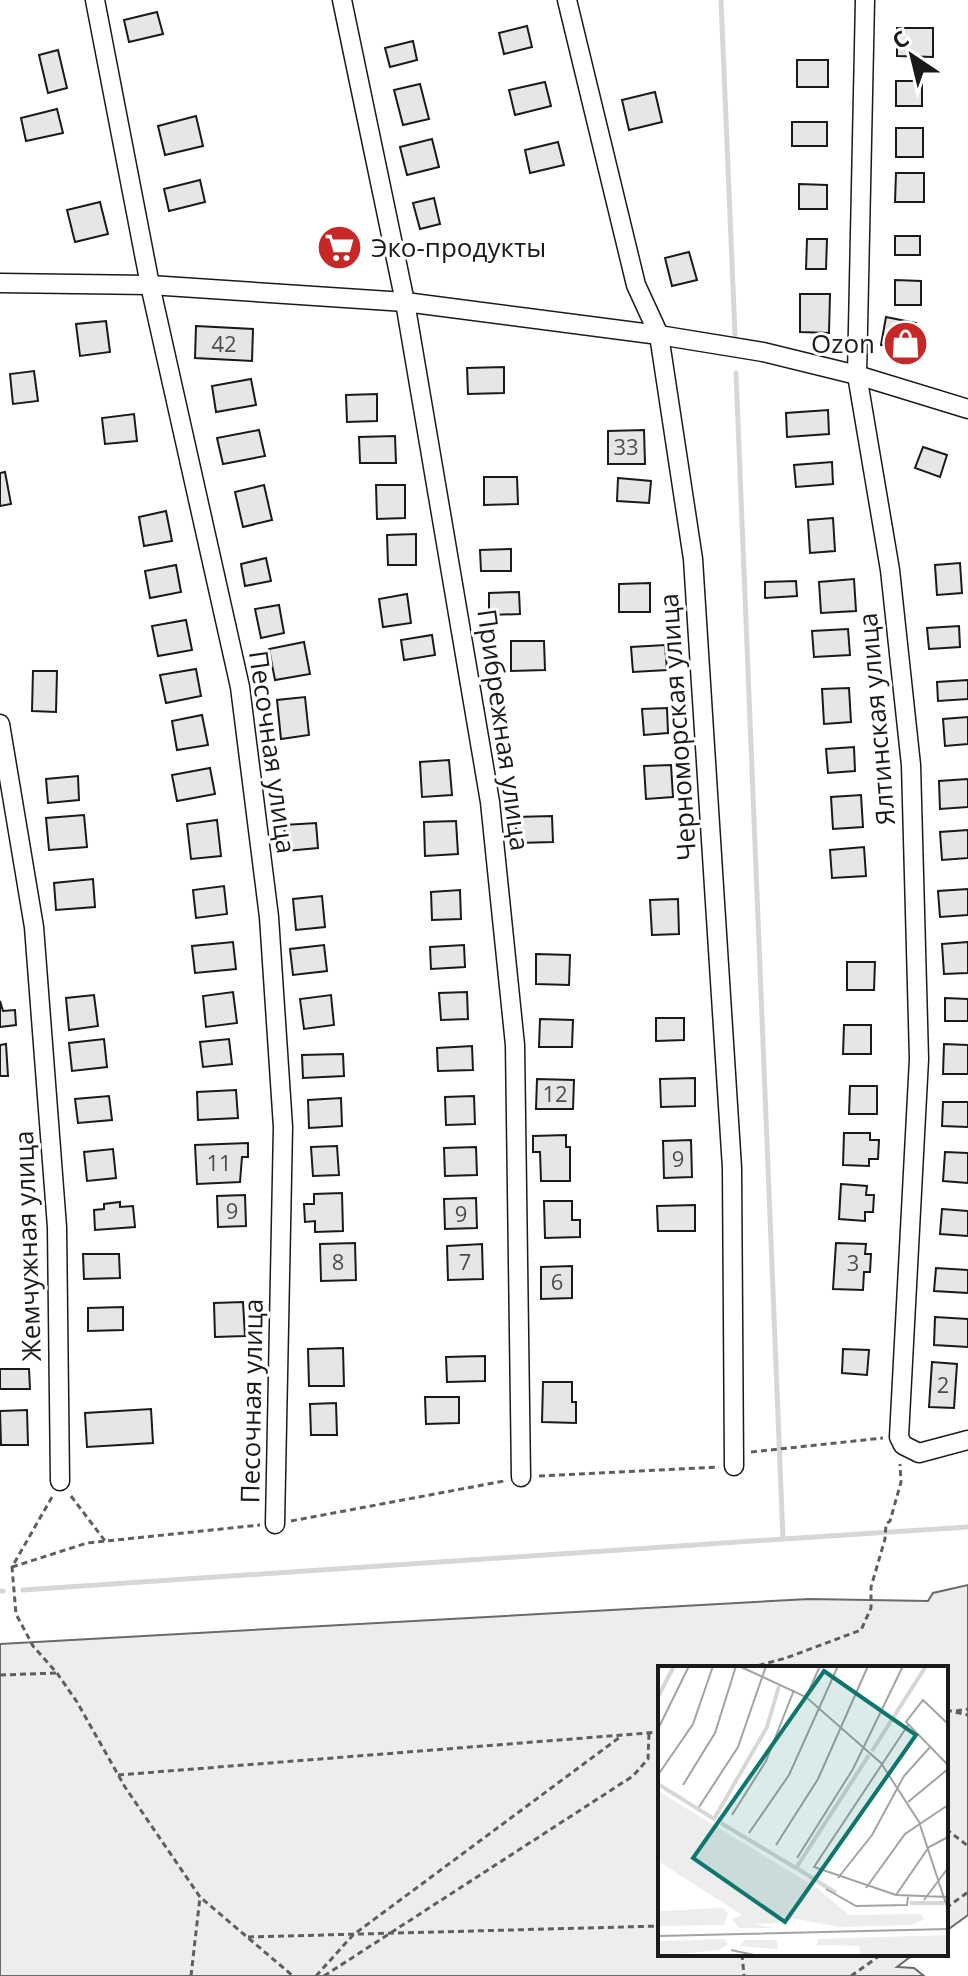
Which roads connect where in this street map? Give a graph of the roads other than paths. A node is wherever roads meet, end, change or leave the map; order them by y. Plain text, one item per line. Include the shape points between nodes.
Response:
1 (95, 0) edge
2 (342, 0) edge
3 (567, 0) edge
4 (865, 0) edge
5 (0, 283) edge
6 (150, 285) junction
7 (405, 302) junction
8 (659, 335) junction
9 (857, 375) junction
10 (968, 409) edge
11 (0, 724) edge
12 (968, 1440) edge
13 (734, 1460) road end
14 (521, 1477) road end
15 (60, 1481) road end
16 (275, 1524) road end

1 - 6 street, Песочная улица
2 - 7 street, Прибрежная улица
3 - 8 street, Черноморская улица via 636,285
4 - 9 street, Ялтинская улица
5 - 6 street
6 - 7 street
6 - 16 street, Песочная улица via 240,687 269,917 283,1127
7 - 8 street
7 - 14 street, Прибрежная улица via 490,802 513,1030
8 - 9 street
8 - 13 street, Черноморская улица via 693,559 732,1168
9 - 10 street
9 - 12 street, Ялтинская улица via 890,570 911,765 919,1059 899,1437 919,1453
11 - 15 street, Жемчужная улица via 34,927 57,1227

